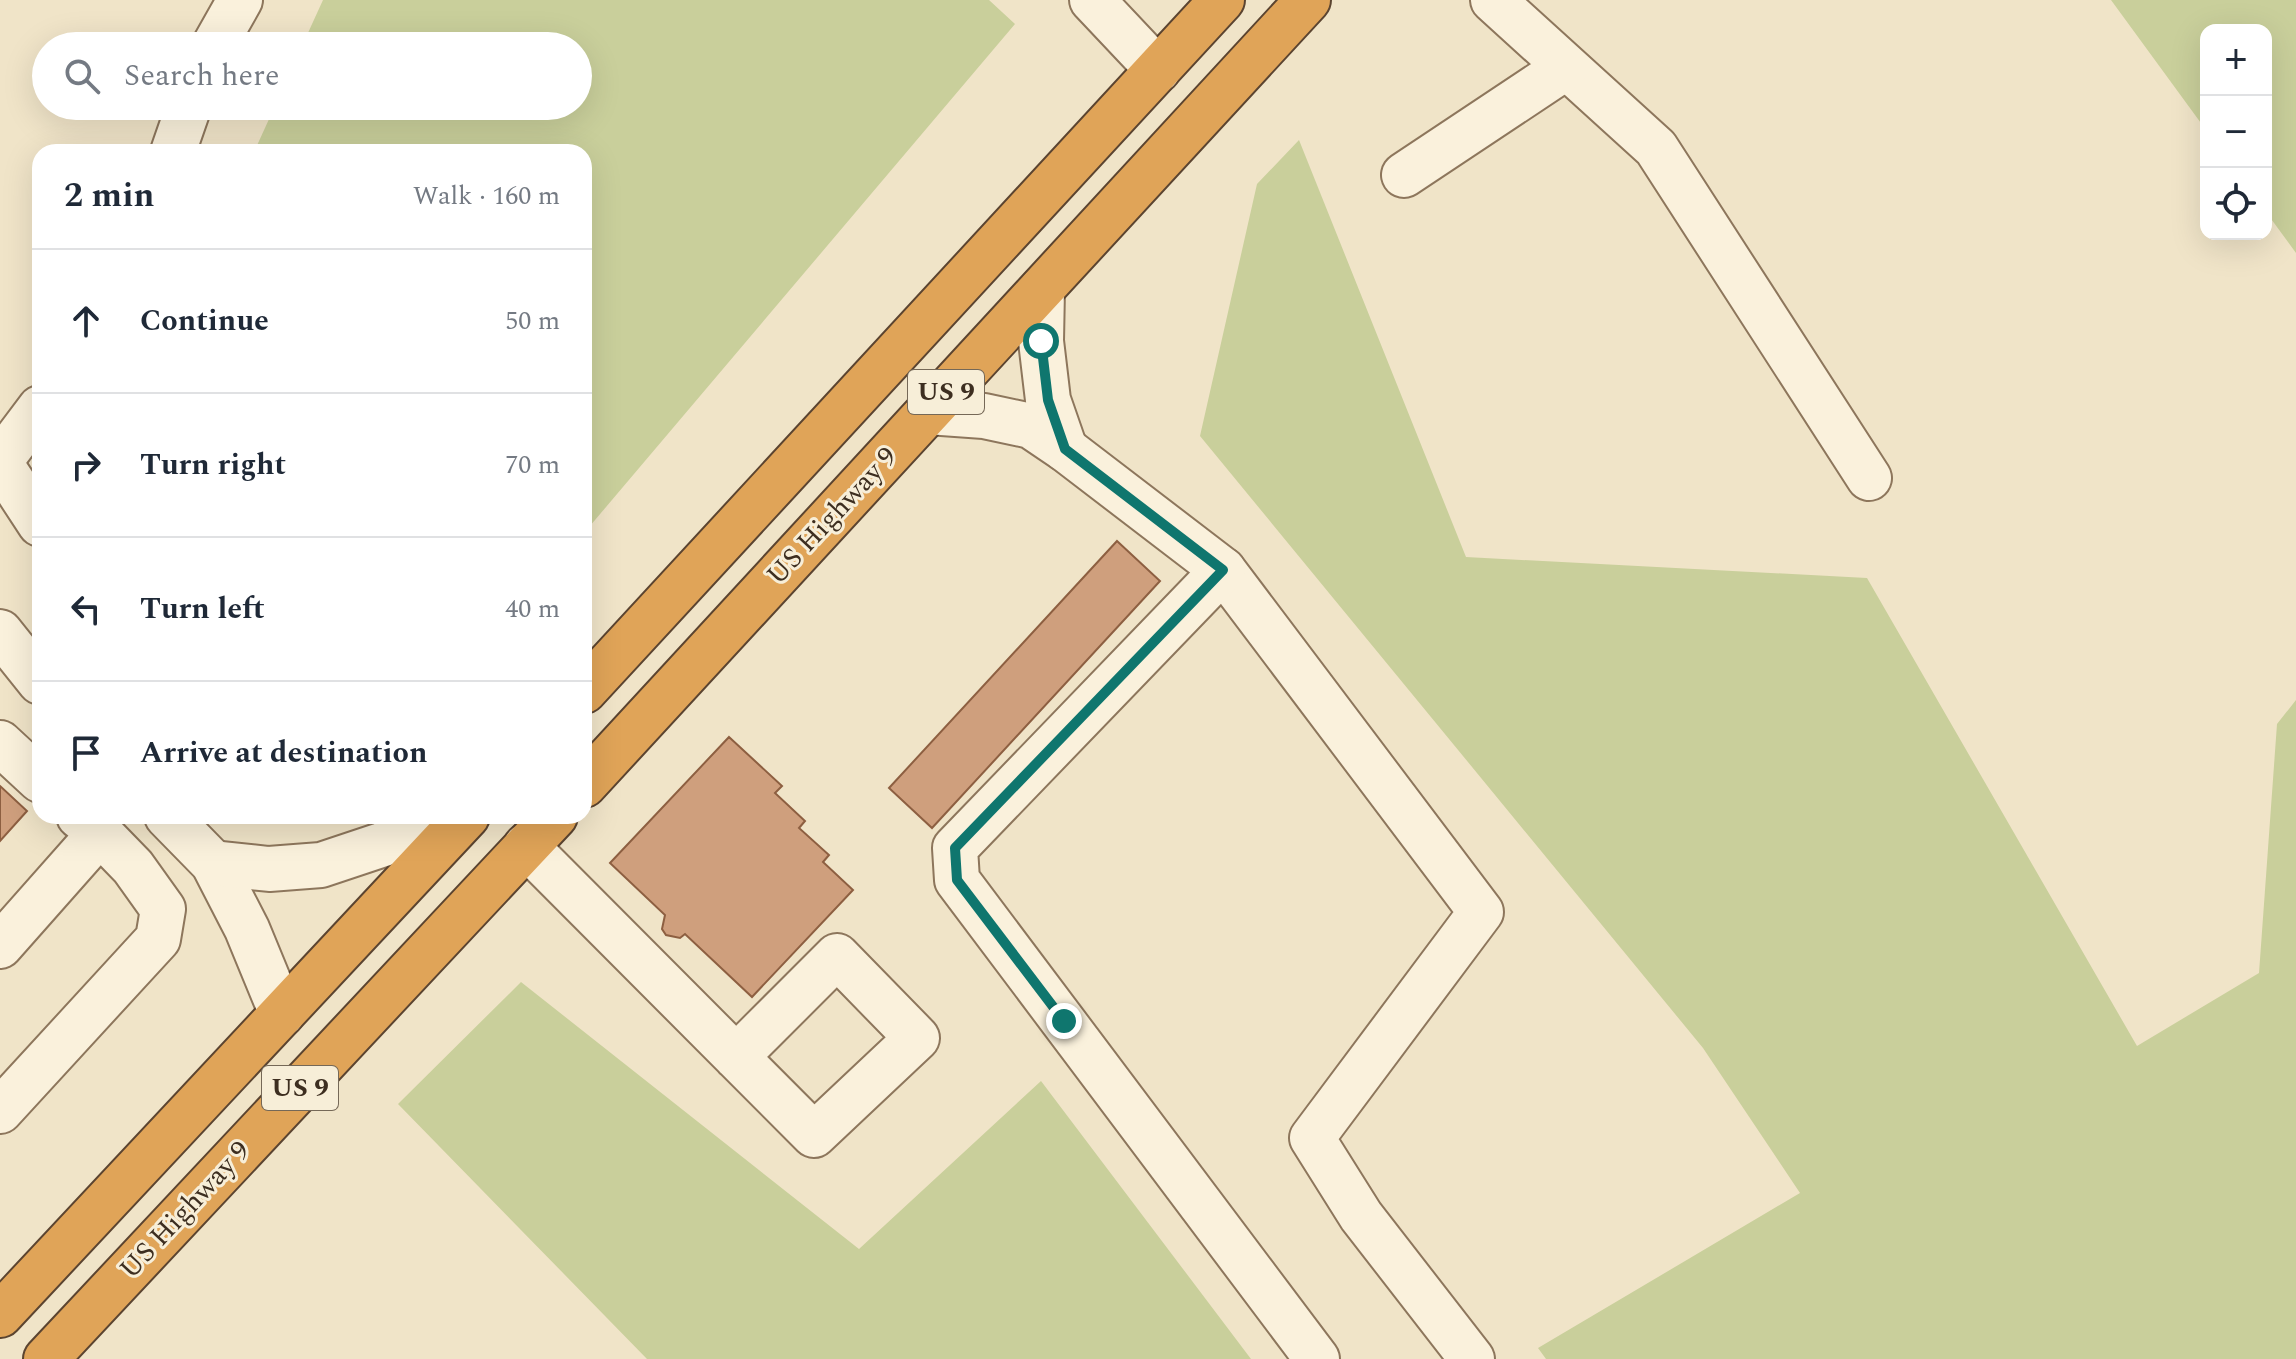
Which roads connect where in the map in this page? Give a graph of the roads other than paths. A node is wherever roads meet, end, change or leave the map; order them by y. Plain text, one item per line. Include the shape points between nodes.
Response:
1 (240, 0) edge
2 (1092, 0) edge
3 (1222, 0) edge
4 (1308, 0) edge
5 (1493, 0) edge
6 (222, 32) edge
7 (1565, 68) junction
8 (1158, 70) junction
9 (184, 120) edge
10 (176, 144) edge
11 (1404, 175) dead end
12 (1042, 289) junction
13 (928, 412) junction
14 (32, 419) edge
15 (1065, 449) junction
16 (0, 462) edge
17 (1869, 478) dead end
18 (32, 512) edge
19 (1223, 570) junction
20 (0, 632) edge
21 (32, 672) edge
22 (592, 682) edge
23 (0, 743) edge
24 (32, 773) edge
25 (592, 776) edge
26 (89, 824) edge
27 (175, 824) edge
28 (414, 824) edge
29 (460, 824) edge
30 (540, 831) edge
31 (213, 863) junction
32 (0, 946) edge
33 (282, 1014) junction
34 (736, 1057) dead end
35 (0, 1111) edge
36 (2, 1308) edge
37 (46, 1359) edge
38 (1317, 1359) edge
39 (1472, 1359) edge

1 - 6 lane
2 - 8 lane
3 - 8 highway, US 9
4 - 12 highway, US Highway 9 / US 9
5 - 7 lane
7 - 11 lane
7 - 17 lane via 1656,148
8 - 22 highway, US 9
9 - 10 lane
12 - 13 highway, US Highway 9 / US 9
12 - 15 lane via 1048,400
13 - 15 lane via 1031,426
13 - 25 highway, US Highway 9 / US 9
14 - 16 lane
15 - 19 lane
16 - 18 lane
19 - 38 lane via 955,848 957,880
19 - 39 lane via 1481,912 1312,1138 1361,1216
20 - 21 lane
23 - 24 lane
26 - 32 lane
26 - 35 lane via 133,867 163,909 158,939
27 - 31 lane
28 - 31 lane via 384,844 321,865 269,869
29 - 33 highway, US 9
30 - 34 lane
30 - 37 highway, US Highway 9 / US 9
31 - 33 lane
33 - 36 highway, US 9

